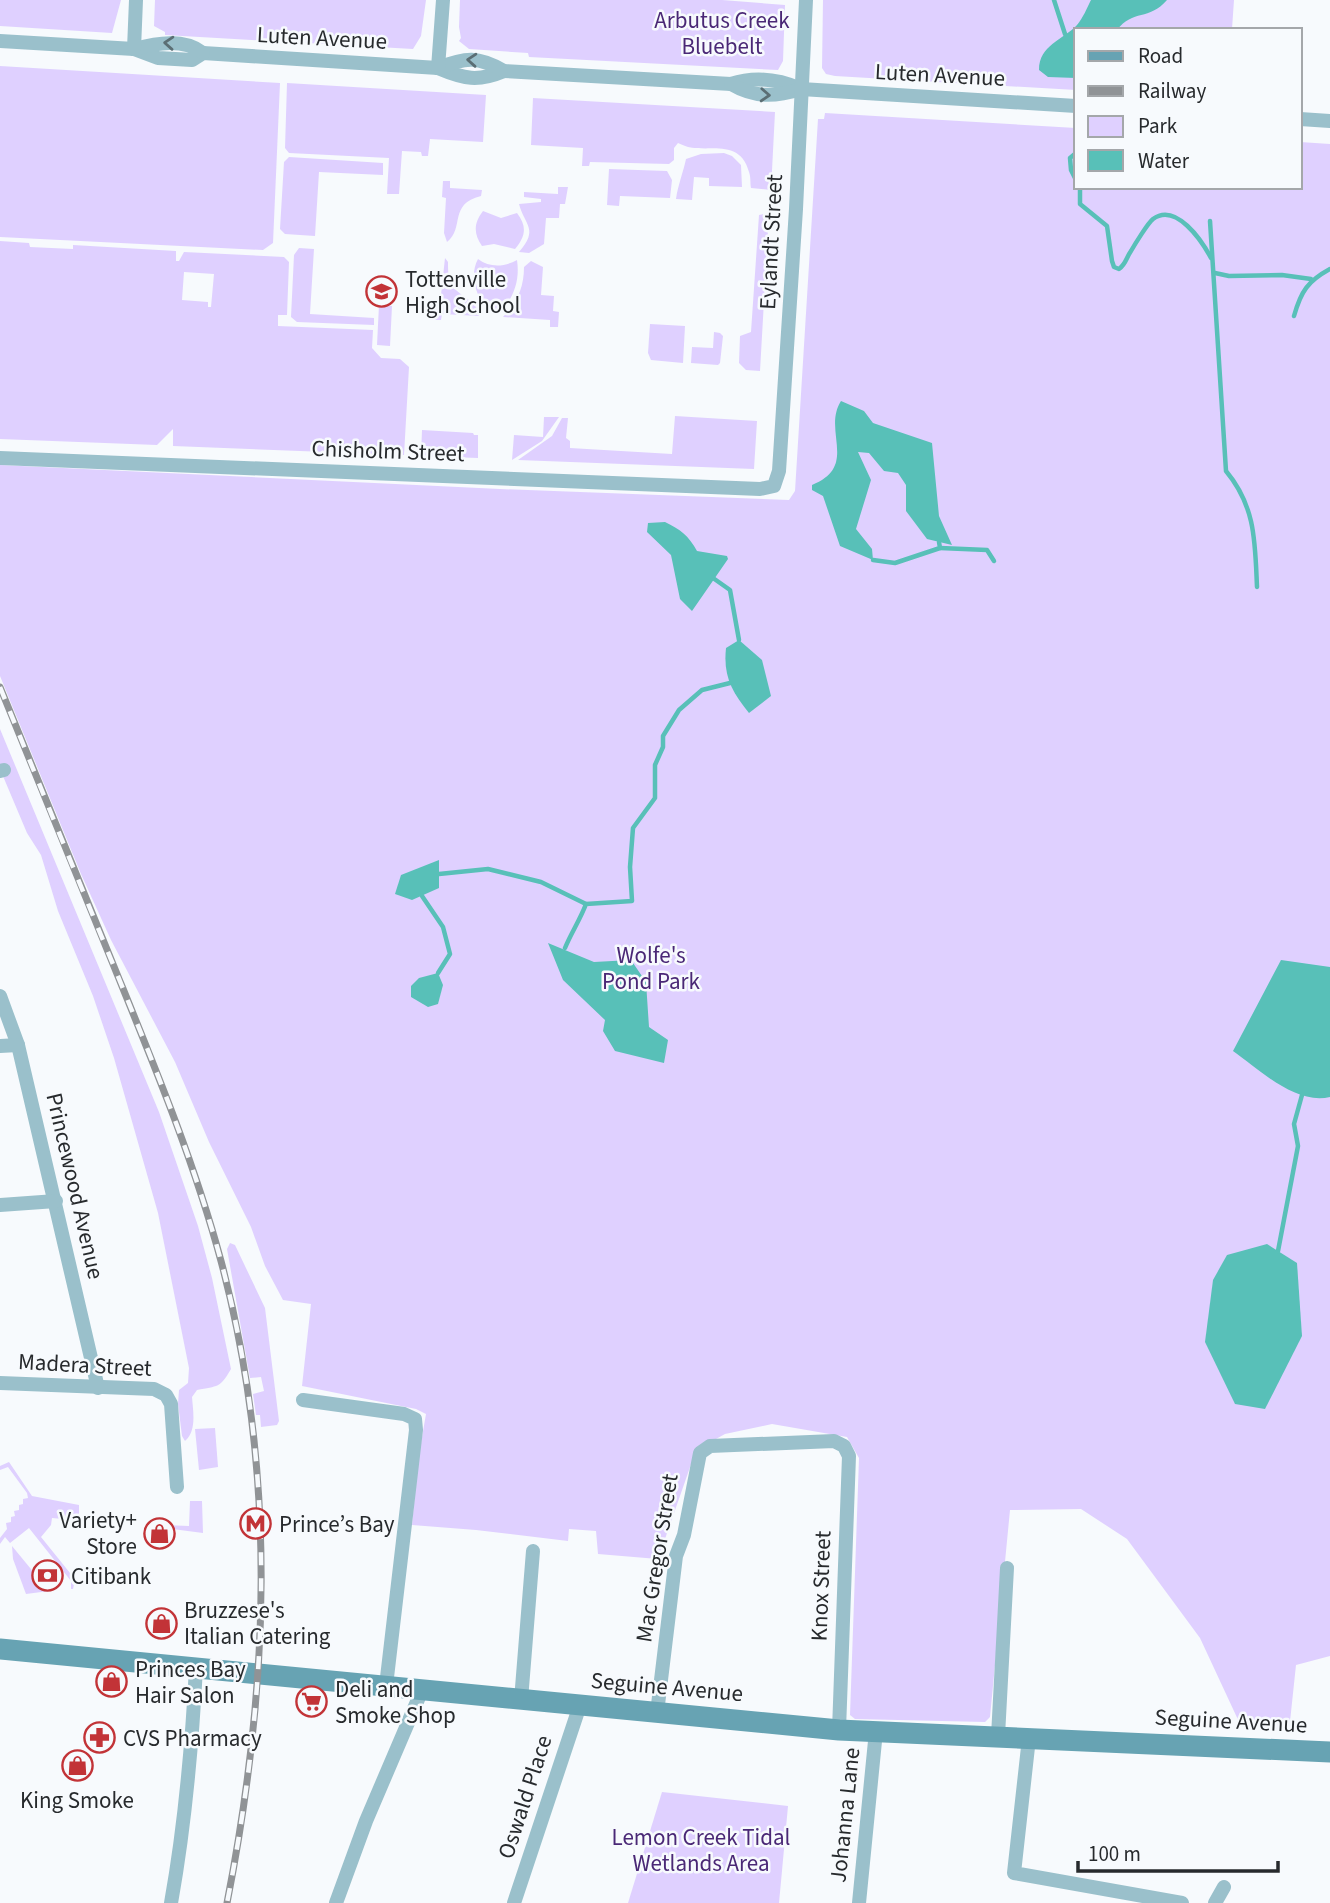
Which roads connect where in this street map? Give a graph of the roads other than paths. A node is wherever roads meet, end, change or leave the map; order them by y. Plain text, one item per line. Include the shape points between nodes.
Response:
1 (136, 0) edge
2 (443, 0) edge
3 (806, 0) edge
4 (0, 41) edge
5 (134, 49) junction
6 (438, 68) junction
7 (801, 89) junction
8 (1074, 106) edge
9 (1302, 119) edge
10 (1330, 121) edge
11 (0, 458) edge
12 (774, 486) joint
13 (0, 996) edge
14 (18, 1045) junction
15 (0, 1046) edge
16 (56, 1200) junction
17 (0, 1205) edge
18 (0, 1383) edge
19 (98, 1388) junction
20 (303, 1400) dead end
21 (844, 1446) joint
22 (177, 1487) dead end
23 (533, 1551) dead end
24 (1007, 1568) dead end
25 (0, 1649) edge
26 (196, 1667) junction
27 (386, 1686) junction
28 (422, 1690) junction
29 (521, 1700) junction
30 (580, 1706) junction
31 (657, 1713) junction
32 (839, 1730) junction
33 (876, 1731) junction
34 (998, 1736) junction
35 (1029, 1738) junction
36 (1330, 1752) edge
37 (1224, 1887) dead end
38 (171, 1903) edge
39 (336, 1903) edge
40 (514, 1903) edge
41 (859, 1903) edge
42 (1182, 1903) edge
43 (1215, 1903) edge

1 - 5 street
2 - 6 street
3 - 7 street, Eylandt Street
4 - 5 street, Luten Avenue
5 - 6 street, Luten Avenue via 159,42 193,46 203,53
6 - 7 street, Luten Avenue via 460,59 487,62 504,71 731,85 748,94 781,96
7 - 8 street, Luten Avenue
7 - 12 street, Eylandt Street via 779,476
9 - 10 street
11 - 12 street, Chisholm Street via 760,489
13 - 14 street, Princewood Avenue
14 - 15 street
14 - 16 street, Princewood Avenue
16 - 17 street
16 - 19 street, Princewood Avenue
18 - 19 street, Madera Street
19 - 22 street, Madera Street via 154,1389 166,1395 171,1404
20 - 27 street via 415,1419
21 - 31 street, Mac Gregor Street via 834,1441 710,1446 700,1453 676,1556
21 - 32 street, Knox Street via 849,1455
23 - 29 street
24 - 34 street
25 - 26 street, Seguine Avenue
26 - 27 street, Seguine Avenue
26 - 38 street via 193,1729
27 - 28 street, Seguine Avenue
28 - 29 street, Seguine Avenue
28 - 39 street
29 - 30 street, Seguine Avenue
30 - 31 street, Seguine Avenue
30 - 40 street, Oswald Place
31 - 32 street, Seguine Avenue
32 - 33 street, Seguine Avenue
33 - 34 street, Seguine Avenue
33 - 41 street, Johanna Lane
34 - 35 street, Seguine Avenue
35 - 36 street, Seguine Avenue
35 - 42 street via 1014,1872
37 - 43 street

